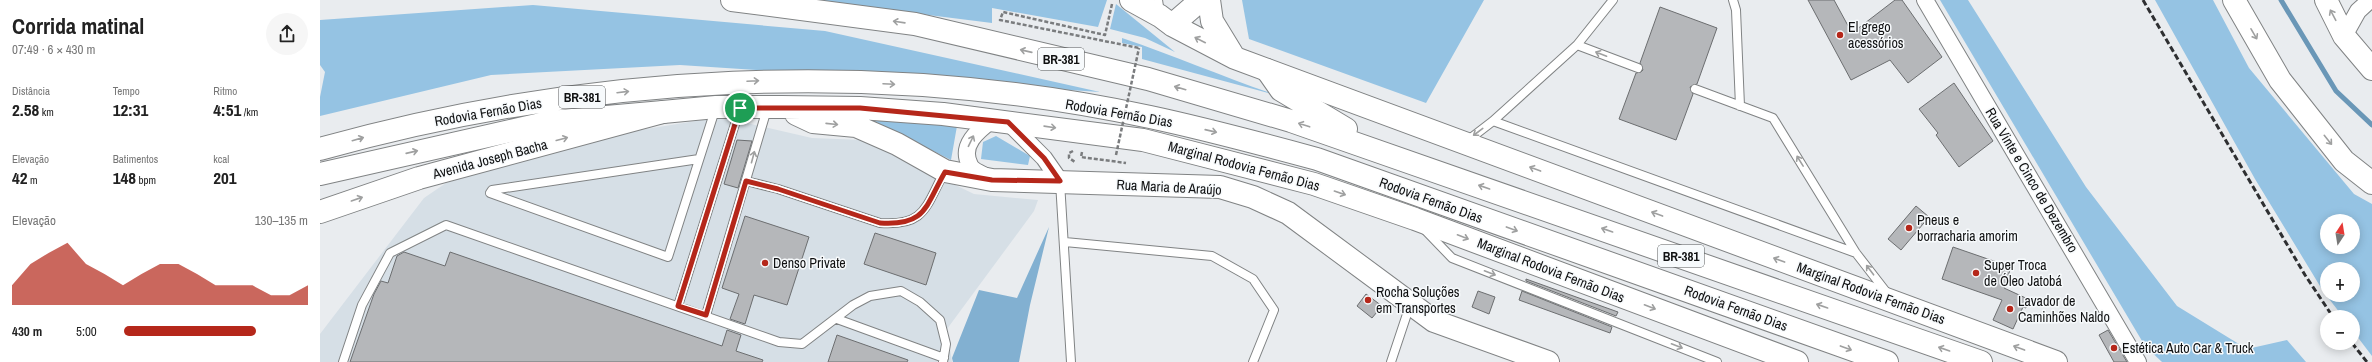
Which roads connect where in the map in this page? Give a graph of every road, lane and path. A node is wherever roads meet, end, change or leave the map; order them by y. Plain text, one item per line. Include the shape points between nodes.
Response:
1 (732, 0) edge
2 (1113, 0) edge
3 (1131, 0) edge
4 (1201, 0) edge
5 (1209, 0) edge
6 (1613, 0) edge
7 (1733, 0) edge
8 (1925, 0) edge
9 (2234, 0) edge
10 (2326, 0) edge
11 (2370, 0) edge
12 (1163, 14) edge
13 (2344, 36) junction
14 (1577, 45) junction
15 (1235, 58) junction
16 (1638, 68) dead end
17 (2372, 69) edge
18 (1268, 70) junction
19 (1695, 89) dead end
20 (1740, 106) junction
21 (716, 107) junction
22 (775, 107) junction
23 (740, 108) junction
24 (662, 112) junction
25 (1000, 121) junction
26 (1493, 121) junction
27 (1464, 143) junction
28 (320, 149) edge
29 (1381, 150) junction
30 (1116, 155) dead end
31 (699, 159) junction
32 (945, 172) junction
33 (320, 174) edge
34 (992, 180) junction
35 (746, 181) junction
36 (1060, 181) junction
37 (2372, 183) edge
38 (320, 212) edge
39 (1415, 219) junction
40 (1065, 242) junction
41 (1856, 253) junction
42 (1893, 302) junction
43 (1410, 304) junction
44 (678, 306) junction
45 (706, 315) junction
46 (837, 319) junction
47 (944, 360) edge
48 (1785, 361) edge
49 (343, 362) edge
50 (1071, 362) edge
51 (1253, 362) edge
52 (1391, 362) edge
53 (1548, 362) edge
54 (1717, 362) edge
55 (1887, 362) edge
56 (1981, 362) edge
57 (2056, 362) edge
58 (2138, 362) edge

29 -> 1 main road, BR-381 via 1148,79 915,24
2 - 30 path, bridge via 1106,35 1003,12 1000,20 1138,48
3 - 12 main road, Marginal Rodovia Fernão Dias / BR-381
4 - 12 main road
5 - 15 main road via 1212,21
6 - 14 lane
7 - 20 lane via 1736,10
8 - 58 street, Rua Vinte e Cinco de Dezembro
9 -> 37 main road via 2280,80 2344,161
13 -> 10 main road
11 - 13 street via 2358,12
15 -> 12 main road, Marginal Rodovia Fernão Dias / BR-381
13 - 17 main road
16 -> 14 lane
14 - 26 lane
15 - 18 main road, Marginal Rodovia Fernão Dias / BR-381
18 - 27 main road, Marginal Rodovia Fernão Dias / BR-381
18 - 29 main road, BR-381 via 1281,90
19 - 20 lane
41 -> 20 lane via 1774,118
21 - 23 main road, Marginal Rodovia Fernão Dias / BR-381
21 - 24 main road, Marginal Rodovia Fernão Dias / BR-381
21 - 31 lane
22 - 23 main road, Marginal Rodovia Fernão Dias / BR-381
22 - 25 main road, Marginal Rodovia Fernão Dias / BR-381 via 860,108
22 -> 32 main road, Rua Maria de Araújo via 813,122 856,126 897,144
35 -> 22 lane
23 - 44 lane
33 -> 24 main road, BR-381 via 550,122
38 -> 24 main road, Avenida Joseph Bacha via 419,178
34 -> 25 street via 970,166 966,152 973,136
25 - 36 street via 1044,158
25 -> 39 main road, Marginal Rodovia Fernão Dias / BR-381 via 1143,140 1220,158 1314,184
26 -> 27 lane
26 - 41 lane
42 -> 27 main road, Marginal Rodovia Fernão Dias / BR-381
28 -> 55 main road, Rodovia Fernão Dias / BR-381 via 479,111 674,86 765,80 850,81 946,87 1040,99 1148,116 1318,159
56 -> 29 main road, BR-381
31 - 31 lane via 668,257 490,193 492,190
32 - 34 main road, Rua Maria de Araújo
32 - 35 lane via 922,213 910,222 898,224 880,223
34 - 36 main road, Rua Maria de Araújo
35 - 45 lane
36 - 40 lane
36 - 43 main road, Rua Maria de Araújo via 1220,188 1253,197 1288,213
39 -> 48 main road, Marginal Rodovia Fernão Dias / BR-381
39 -> 54 lane via 1452,258
40 - 50 lane
40 - 51 lane via 1212,256 1253,279 1274,310
42 -> 41 lane
57 -> 42 main road, Marginal Rodovia Fernão Dias / BR-381
43 - 52 lane
43 - 53 main road, Rua Maria de Araújo via 1434,321
44 - 45 lane
44 - 49 lane via 446,225 390,253 362,305
45 - 46 lane via 779,342 802,344
46 - 47 lane
46 - 47 lane via 852,306 870,296 901,292 920,302 940,320 946,344

